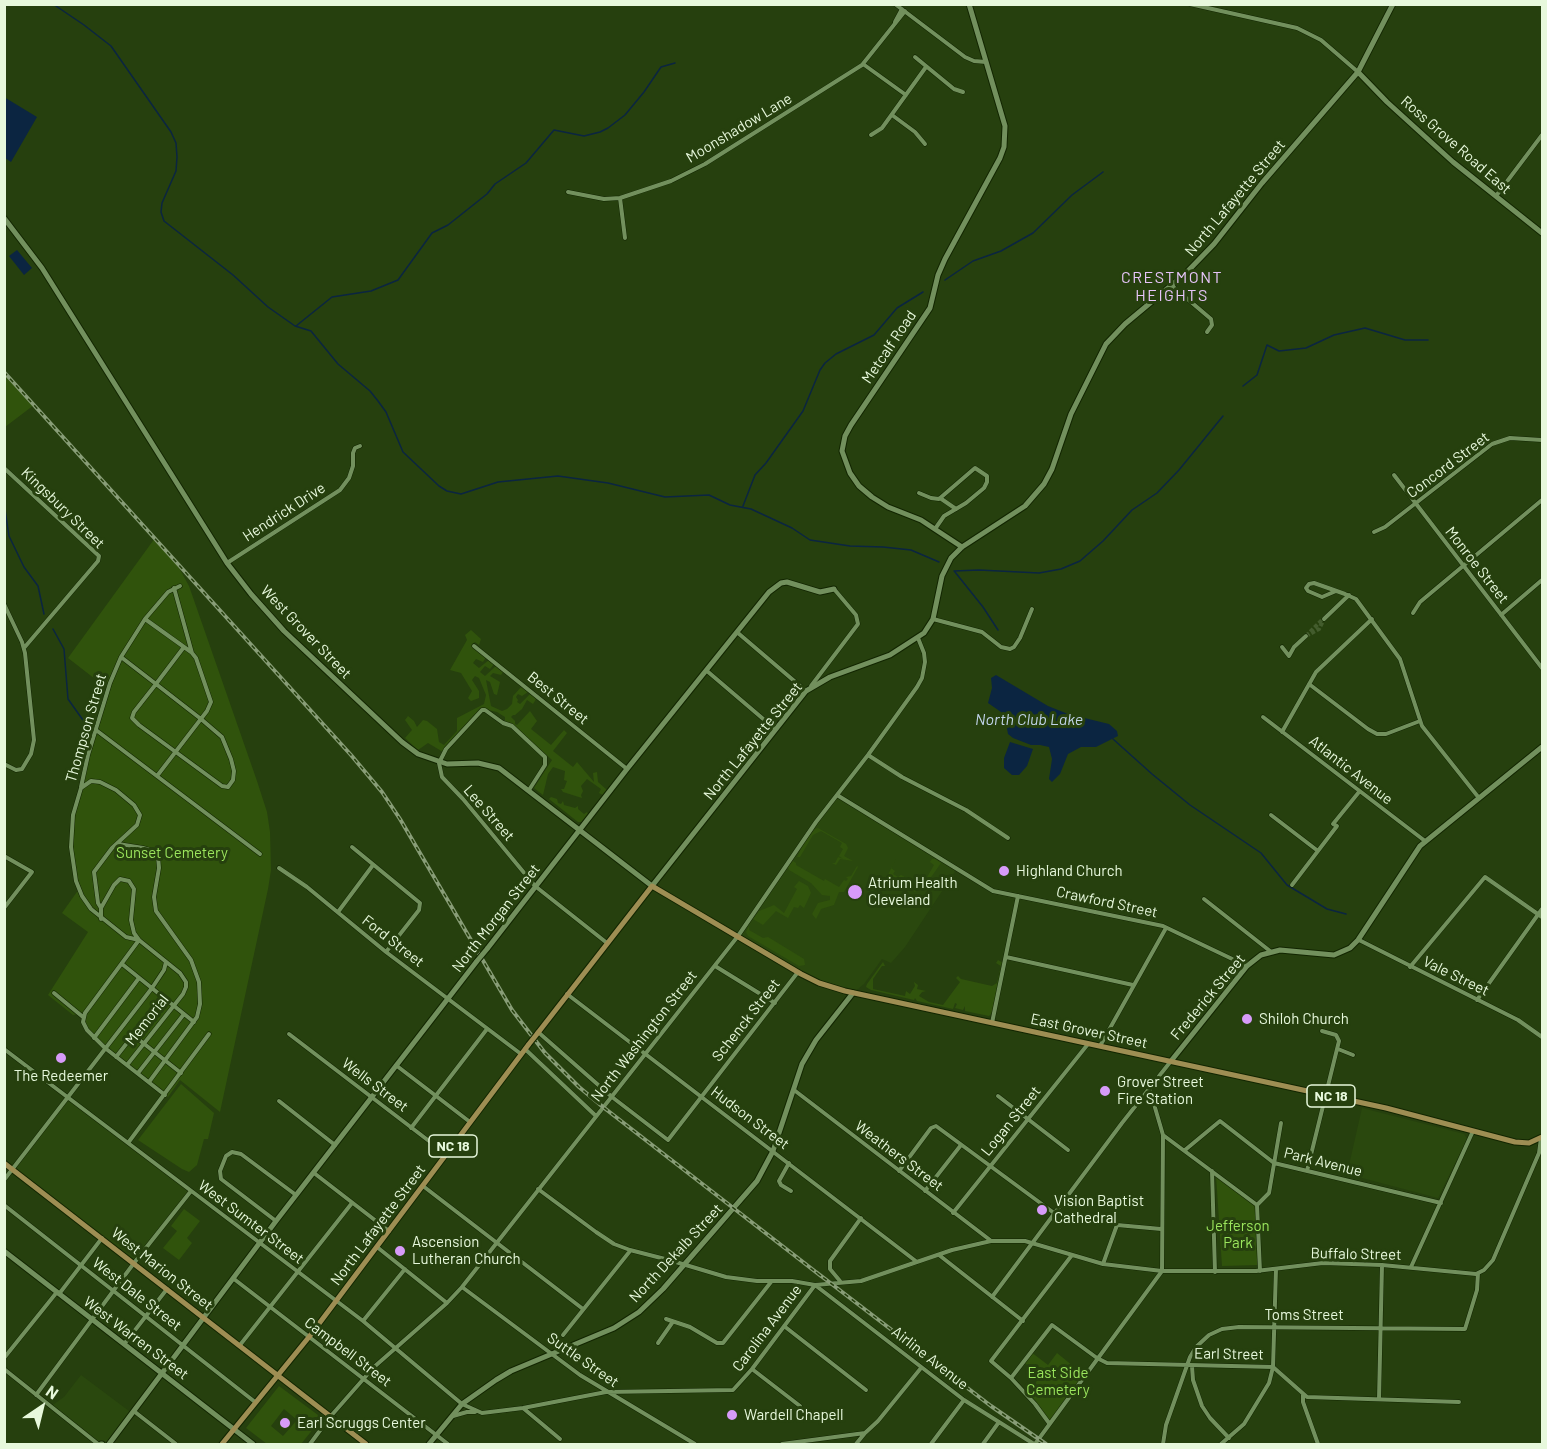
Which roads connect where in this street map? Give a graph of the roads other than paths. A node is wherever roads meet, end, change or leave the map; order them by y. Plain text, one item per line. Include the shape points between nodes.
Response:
1 (895, 4) edge
2 (969, 4) edge
3 (1190, 4) edge
4 (1393, 4) edge
5 (903, 10) junction
6 (915, 57) dead end
7 (986, 62) junction
8 (863, 64) junction
9 (926, 67) junction
10 (1358, 72) junction
11 (963, 92) dead end
12 (906, 95) junction
13 (892, 115) junction
14 (871, 135) dead end
15 (1542, 135) edge
16 (925, 144) dead end
17 (568, 192) dead end
18 (1496, 196) junction
19 (620, 198) junction
20 (4, 218) edge
21 (1542, 233) edge
22 (625, 238) dead end
23 (1171, 285) junction
24 (1207, 332) dead end
25 (1542, 440) edge
26 (360, 446) dead end
27 (4, 468) edge
28 (1394, 475) dead end
29 (919, 493) dead end
30 (940, 498) junction
31 (1542, 500) edge
32 (1416, 504) junction
33 (956, 508) junction
34 (935, 529) junction
35 (1374, 531) dead end
36 (962, 547) junction
37 (228, 563) junction
38 (1464, 567) junction
39 (1542, 580) edge
40 (180, 586) dead end
41 (174, 588) junction
42 (834, 589) joint
43 (1334, 590) junction
44 (1349, 596) junction
45 (4, 604) edge
46 (1032, 609) dead end
47 (1413, 613) dead end
48 (1501, 615) junction
49 (145, 619) junction
50 (933, 619) junction
51 (1324, 619) tunnel mouth
52 (1372, 619) junction
53 (738, 633) junction
54 (1306, 636) dead end
55 (918, 638) junction
56 (474, 646) dead end
57 (184, 647) junction
58 (24, 648) junction
59 (1294, 648) dead end
60 (192, 652) junction
61 (122, 657) junction
62 (1542, 668) edge
63 (707, 671) junction
64 (156, 684) junction
65 (1310, 684) junction
66 (809, 689) junction
67 (1263, 717) dead end
68 (201, 718) junction
69 (1420, 721) junction
70 (775, 729) junction
71 (96, 730) junction
72 (1282, 732) junction
73 (1542, 747) edge
74 (176, 752) junction
75 (868, 755) junction
76 (439, 763) junction
77 (4, 764) edge
78 (627, 769) junction
79 (157, 776) junction
80 (529, 790) junction
81 (1359, 792) junction
82 (79, 794) junction
83 (837, 795) junction
84 (1479, 798) junction
85 (1271, 815) dead end
86 (579, 830) junction
87 (1008, 838) dead end
88 (1425, 842) junction
89 (117, 844) junction
90 (352, 847) dead end
91 (1318, 851) junction
92 (260, 854) dead end
93 (4, 856) edge
94 (373, 865) junction
95 (279, 868) dead end
96 (1292, 885) dead end
97 (535, 886) junction
98 (652, 886) junction
99 (1018, 896) junction
100 (1204, 899) dead end
101 (4, 908) edge
102 (101, 909) junction
103 (1542, 909) edge
104 (338, 912) junction
105 (1541, 916) edge
106 (101, 919) junction
107 (1166, 927) junction
108 (738, 936) junction
109 (139, 940) junction
110 (1358, 940) junction
111 (608, 943) junction
112 (1270, 951) junction
113 (386, 952) junction
114 (1006, 957) junction
115 (166, 961) junction
116 (122, 964) junction
117 (715, 966) junction
118 (1247, 966) junction
119 (1410, 967) junction
120 (798, 972) junction
121 (139, 978) junction
122 (1133, 985) junction
123 (152, 988) junction
124 (54, 993) dead end
125 (853, 993) junction
126 (567, 994) junction
127 (163, 997) junction
128 (447, 999) junction
129 (1477, 1000) junction
130 (775, 1003) junction
131 (173, 1005) junction
132 (184, 1014) junction
133 (83, 1017) junction
134 (195, 1022) junction
135 (992, 1024) junction
136 (487, 1029) junction
137 (1322, 1031) dead end
138 (538, 1033) junction
139 (209, 1034) dead end
140 (289, 1034) dead end
141 (1542, 1034) edge
142 (132, 1035) junction
143 (94, 1038) junction
144 (143, 1044) junction
145 (1088, 1044) junction
146 (1100, 1046) junction
147 (105, 1048) junction
148 (4, 1049) edge
149 (525, 1049) junction
150 (1338, 1049) junction
151 (154, 1053) junction
152 (646, 1054) junction
153 (1353, 1055) dead end
154 (116, 1057) junction
155 (165, 1061) junction
156 (1171, 1061) junction
157 (127, 1065) junction
158 (397, 1066) junction
159 (138, 1073) junction
160 (181, 1073) junction
161 (149, 1082) junction
162 (1149, 1087) junction
163 (793, 1089) junction
164 (165, 1095) junction
165 (1326, 1095) junction
166 (436, 1096) junction
167 (702, 1096) junction
168 (998, 1096) dead end
169 (67, 1097) junction
170 (612, 1097) junction
171 (371, 1098) junction
172 (279, 1101) dead end
173 (596, 1116) junction
174 (1027, 1120) junction
175 (470, 1122) junction
176 (1281, 1123) dead end
177 (411, 1128) junction
178 (1473, 1131) junction
179 (1163, 1135) junction
180 (1542, 1138) edge
181 (128, 1143) junction
182 (961, 1144) junction
183 (335, 1146) junction
184 (1068, 1150) dead end
185 (1185, 1150) junction
186 (773, 1151) junction
187 (446, 1154) junction
188 (4, 1162) edge
189 (1274, 1162) junction
190 (789, 1163) junction
191 (990, 1167) junction
192 (13, 1169) junction
193 (899, 1171) junction
194 (1212, 1171) junction
195 (1307, 1171) junction
196 (314, 1173) junction
197 (4, 1180) edge
198 (423, 1186) junction
199 (538, 1189) junction
200 (191, 1191) junction
201 (790, 1191) dead end
202 (925, 1191) junction
203 (296, 1196) junction
204 (352, 1203) junction
205 (1441, 1203) junction
206 (4, 1205) edge
207 (1257, 1205) junction
208 (953, 1212) junction
209 (1054, 1213) junction
210 (861, 1218) junction
211 (276, 1221) junction
212 (1161, 1229) junction
213 (389, 1231) junction
214 (102, 1238) junction
215 (991, 1241) junction
216 (497, 1242) junction
217 (1033, 1242) junction
218 (260, 1243) junction
219 (377, 1247) junction
220 (630, 1250) junction
221 (4, 1251) edge
222 (939, 1255) junction
223 (1072, 1255) junction
224 (918, 1262) junction
225 (134, 1263) junction
226 (1102, 1264) junction
227 (81, 1265) junction
228 (684, 1265) junction
229 (1382, 1265) junction
230 (1411, 1267) junction
231 (1276, 1268) junction
232 (405, 1269) junction
233 (1162, 1271) junction
234 (1260, 1271) junction
235 (298, 1272) junction
236 (1215, 1272) junction
237 (1478, 1273) junction
238 (234, 1279) junction
239 (772, 1281) junction
240 (840, 1281) junction
241 (815, 1285) junction
242 (462, 1287) junction
243 (167, 1289) junction
244 (113, 1291) junction
245 (58, 1293) junction
246 (992, 1297) junction
247 (336, 1301) junction
248 (447, 1303) junction
249 (270, 1307) junction
250 (583, 1309) junction
251 (146, 1317) junction
252 (205, 1319) junction
253 (666, 1319) dead end
254 (92, 1320) junction
255 (363, 1321) junction
256 (1023, 1321) junction
257 (672, 1323) junction
258 (784, 1326) junction
259 (1380, 1327) junction
260 (1274, 1328) junction
261 (563, 1335) dead end
262 (309, 1337) junction
263 (657, 1342) dead end
264 (125, 1343) junction
265 (240, 1346) junction
266 (184, 1347) junction
267 (395, 1347) junction
268 (554, 1353) junction
269 (1097, 1358) junction
270 (4, 1359) edge
271 (1189, 1366) junction
272 (921, 1367) junction
273 (1273, 1367) junction
274 (4, 1369) edge
275 (752, 1369) junction
276 (164, 1373) junction
277 (278, 1374) junction
278 (1011, 1378) junction
279 (363, 1379) junction
280 (866, 1390) dead end
281 (606, 1392) junction
282 (36, 1395) junction
283 (1303, 1395) junction
284 (1379, 1399) junction
285 (964, 1400) junction
286 (255, 1402) junction
287 (1459, 1402) dead end
288 (462, 1404) junction
289 (800, 1406) dead end
290 (523, 1408) junction
291 (135, 1412) junction
292 (483, 1413) junction
293 (330, 1418) junction
294 (450, 1418) junction
295 (999, 1422) junction
296 (1049, 1423) junction
297 (234, 1429) junction
298 (866, 1433) junction
299 (436, 1436) junction
300 (1229, 1438) junction
301 (560, 1439) dead end
302 (100, 1444) edge
303 (110, 1444) edge
304 (176, 1444) edge
305 (222, 1444) edge
306 (253, 1444) edge
307 (310, 1444) edge
308 (366, 1444) edge
309 (429, 1444) edge
310 (448, 1444) edge
311 (695, 1444) edge
312 (782, 1444) edge
313 (856, 1444) edge
314 (931, 1444) edge
315 (983, 1444) edge
316 (1034, 1444) edge
317 (1163, 1444) edge
318 (1221, 1444) edge
319 (1318, 1444) edge

1 - 5 street
2 - 7 street, Metcalf Road
3 - 10 street via 1297,28 1321,40
4 - 10 street, North Lafayette Street
5 - 7 street via 965,57
5 - 8 street, Moonshadow Lane
6 - 9 street
7 - 34 street, Metcalf Road via 1005,126 1000,158 945,259 927,314 851,425 842,451 850,473 872,497
8 - 12 street
8 - 19 street, Moonshadow Lane via 705,164 671,181
9 - 11 street
9 - 12 street
10 - 18 street, Ross Grove Road East via 1453,162
10 - 23 street, North Lafayette Street via 1204,256
12 - 13 street
13 - 14 street
13 - 16 street
15 - 18 street
17 - 19 street, Moonshadow Lane
18 - 21 street, Ross Grove Road East
19 - 22 street
20 - 37 street, West Grover Street via 37,261
23 - 24 street via 1211,319
23 - 36 street, North Lafayette Street via 1106,344 1039,491 1016,513
25 - 32 street, Concord Street via 1510,438 1492,444
26 - 37 street, Hendrick Drive via 353,453 353,466 345,486
27 - 58 street, Kingsbury Street via 99,556
28 - 32 street, Monroe Street
29 - 30 street
30 - 33 street
30 - 33 street via 978,468 987,476 986,484
31 - 38 street
32 - 35 street, Concord Street
32 - 38 street, Monroe Street
33 - 34 street
34 - 36 street, Metcalf Road
36 - 50 street, North Lafayette Street via 944,570
37 - 76 street, West Grover Street via 267,612 334,679 418,755
38 - 47 street via 1420,602
38 - 48 street, Monroe Street
39 - 48 street
40 - 41 street, Thompson Street
41 - 49 street, Thompson Street
41 - 60 street
42 - 53 street, North Morgan Street via 824,592 781,583 769,592
42 - 66 street via 856,615 858,624
43 - 43 street via 1312,583 1306,588 1322,597
43 - 44 street
44 - 51 street
44 - 52 street
45 - 58 street
46 - 50 street via 1020,638 1010,649 982,632
48 - 62 street, Monroe Street
49 - 57 street
49 - 61 street, Thompson Street
50 - 55 street, North Lafayette Street
52 - 65 street via 1320,668
52 - 69 street via 1400,659
53 - 63 street, North Morgan Street
53 - 66 street
54 - 59 street
55 - 66 street, North Lafayette Street via 890,655
55 - 75 street, North Washington Street via 924,653 922,678
56 - 78 street, Best Street
57 - 60 street
57 - 64 street
58 - 77 street via 34,740 28,761 20,770
60 - 68 street via 211,699
61 - 64 street
61 - 71 street, Thompson Street
63 - 70 street
63 - 78 street, North Morgan Street
64 - 68 street
64 - 74 street via 133,714 134,720
65 - 69 street via 1377,734
65 - 72 street
66 - 70 street, North Lafayette Street
67 - 72 street, Atlantic Avenue
68 - 74 street
68 - 74 street via 222,737 234,771 232,784 226,788
69 - 84 street
70 - 98 street, North Lafayette Street
71 - 79 street
71 - 82 street, Thompson Street
72 - 81 street, Atlantic Avenue
73 - 84 street
74 - 79 street
75 - 83 street, North Washington Street
75 - 87 street
76 - 80 street, West Grover Street via 494,766
76 - 80 street via 446,749 482,710 512,726 545,757 545,765
76 - 97 street, Lee Street via 441,777
78 - 86 street, North Morgan Street
79 - 92 street
80 - 86 street, West Grover Street
81 - 88 street, Atlantic Avenue
81 - 91 street
82 - 89 street, Thompson Street via 88,781 100,782 137,809 138,823
82 - 106 street, Thompson Street via 73,815 73,866 82,896
83 - 99 street, Crawford Street via 985,887
83 - 108 street, North Washington Street
84 - 88 street
85 - 91 street
86 - 97 street, North Morgan Street
86 - 98 street, West Grover Street
88 - 110 street via 1409,860
89 - 102 street via 94,872
89 - 134 street via 150,850 159,860 154,903 198,976 200,1004
90 - 94 street
91 - 96 street
93 - 101 street via 32,872
94 - 104 street
94 - 113 street via 421,907
95 - 104 street, Ford Street
97 - 111 street, Lee Street
97 - 128 street, North Morgan Street, bridge
98 - 108 main road, East Grover Street / NC 18
98 - 111 main road, North Lafayette Street / NC 18
99 - 107 street, Crawford Street
99 - 114 street
100 - 112 street
102 - 106 street
102 - 109 street via 117,881 129,881 134,889 132,927
103 - 105 street
104 - 113 street, Ford Street
105 - 119 street via 1485,877
105 - 129 street
106 - 109 street, Thompson Street via 126,937
107 - 118 street, Crawford Street
107 - 122 street
108 - 117 street, North Washington Street
108 - 120 main road, East Grover Street / NC 18
109 - 115 street, Memorial
109 - 116 street
110 - 112 street via 1348,950 1334,955
110 - 119 street, Vale Street
111 - 126 main road, North Lafayette Street / NC 18
112 - 118 street, Frederick Street
113 - 128 street, Ford Street
114 - 122 street
114 - 135 street
115 - 123 street
115 - 131 street, Memorial via 182,974 186,984
116 - 121 street
116 - 133 street
117 - 130 street
117 - 152 street, North Washington Street
118 - 156 street, Frederick Street
119 - 129 street, Vale Street
120 - 125 main road, East Grover Street / NC 18
120 - 130 street, Schenck Street
121 - 123 street
121 - 143 street
122 - 146 street
123 - 127 street
123 - 147 street
124 - 133 street
125 - 135 main road, East Grover Street / NC 18
125 - 163 street, North Dekalb Street via 810,1049
126 - 138 main road, North Lafayette Street / NC 18
126 - 152 street, Hudson Street
127 - 131 street
127 - 142 street
128 - 136 street, Ford Street
128 - 158 street, North Morgan Street
129 - 141 street, Vale Street
130 - 167 street, Schenck Street
131 - 132 street
131 - 144 street, Memorial
132 - 134 street
132 - 151 street
133 - 143 street via 84,1026
134 - 155 street
135 - 145 main road, East Grover Street / NC 18
136 - 149 street, Ford Street
136 - 166 street
137 - 150 street via 1338,1037
138 - 149 main road, North Lafayette Street / NC 18, bridge
138 - 170 street
139 - 160 street
140 - 171 street, Wells Street
142 - 144 street
142 - 154 street
143 - 147 street
144 - 151 street
144 - 157 street, Memorial
145 - 146 main road, East Grover Street / NC 18
145 - 174 street, Logan Street
146 - 156 main road, East Grover Street / NC 18
147 - 154 street
147 - 169 street
148 - 169 street, West Sumter Street
149 - 173 street, Ford Street
149 - 175 main road, North Lafayette Street / NC 18
150 - 153 street
150 - 165 street
151 - 155 street
151 - 159 street
152 - 167 street, Hudson Street
152 - 170 street, North Washington Street
154 - 157 street
155 - 160 street
155 - 161 street
156 - 162 street, Frederick Street
156 - 165 main road, East Grover Street / NC 18
157 - 159 street
158 - 166 street
158 - 171 street, North Morgan Street
159 - 161 street
160 - 164 street
161 - 164 street
162 - 179 street
162 - 209 street, Frederick Street
163 - 186 street, North Dekalb Street
163 - 193 street, Weathers Street
164 - 181 street
165 - 178 main road, East Grover Street / NC 18
165 - 195 street
166 - 175 street
166 - 177 street
167 - 170 street, Schenck Street via 668,1140
167 - 186 street, Hudson Street
168 - 174 street
169 - 181 street, West Sumter Street
169 - 192 street
170 - 173 street, North Washington Street
171 - 177 street, Wells Street
171 - 183 street, North Morgan Street
172 - 183 street
173 - 199 street, North Washington Street
174 - 184 street
174 - 191 street, Logan Street
175 - 187 main road, North Lafayette Street / NC 18
176 - 189 street
177 - 187 street, Wells Street
178 - 180 main road, East Grover Street / NC 18 via 1520,1143
178 - 205 street
179 - 185 street
179 - 212 street
180 - 237 street via 1493,1260
181 - 200 street, West Sumter Street
182 - 191 street
182 - 193 street via 934,1126
182 - 202 street
183 - 196 street, North Morgan Street
185 - 189 street, Park Avenue via 1220,1121
185 - 194 street
186 - 190 street, Hudson Street
186 - 228 street, North Dekalb Street via 751,1189
187 - 198 main road, North Lafayette Street / NC 18
188 - 192 main road, West Marion Street
189 - 195 street, Park Avenue
189 - 207 street via 1269,1193
190 - 201 street via 779,1181
190 - 210 street, Hudson Street
191 - 208 street, Logan Street
191 - 209 street
192 - 197 street
192 - 214 main road, West Marion Street
193 - 202 street, Weathers Street
194 - 207 street
194 - 236 street
195 - 205 street, Park Avenue
196 - 203 street, North Morgan Street
196 - 204 street
198 - 213 main road, North Lafayette Street / NC 18
198 - 216 street
199 - 216 street, North Washington Street
199 - 220 street via 614,1244
200 - 218 street, West Sumter Street
200 - 225 street
202 - 208 street, Weathers Street
203 - 211 street, North Morgan Street
203 - 211 street via 241,1154 232,1152 226,1156 221,1179
204 - 213 street
204 - 235 street
205 - 230 street
206 - 227 street, West Dale Street
207 - 234 street
208 - 215 street, Weathers Street
209 - 217 street, Frederick Street
210 - 224 street, Hudson Street
210 - 240 street via 831,1261 830,1269
211 - 218 street, North Morgan Street
212 - 226 street via 1117,1225
212 - 233 street
213 - 219 main road, North Lafayette Street / NC 18
214 - 225 main road, West Marion Street
214 - 227 street
215 - 217 street, Buffalo Street
215 - 222 street, Buffalo Street
216 - 242 street, North Washington Street
216 - 250 street
217 - 223 street, Buffalo Street
217 - 246 street, Frederick Street
218 - 235 street, West Sumter Street
218 - 238 street, North Morgan Street
219 - 232 street
219 - 247 main road, North Lafayette Street / NC 18
220 - 228 street
220 - 250 street
221 - 245 street, West Warren Street
222 - 224 street, Buffalo Street
222 - 246 street
223 - 226 street, Buffalo Street
223 - 256 street
224 - 240 street, Buffalo Street via 861,1281
225 - 243 main road, West Marion Street
225 - 244 street
226 - 233 street, Buffalo Street
227 - 244 street, West Dale Street
227 - 245 street
228 - 239 street via 726,1277
228 - 268 street, North Dekalb Street via 639,1312 614,1328
229 - 230 street, Buffalo Street
229 - 231 street, Buffalo Street via 1323,1263
229 - 259 street
230 - 237 street, Buffalo Street
231 - 234 street, Buffalo Street
231 - 260 street
232 - 248 street
232 - 255 street
233 - 236 street, Buffalo Street
233 - 269 street
234 - 236 street, Buffalo Street
235 - 247 street, West Sumter Street
235 - 249 street
237 - 259 street, Toms Street via 1465,1329
238 - 249 street, Campbell Street
238 - 252 street, North Morgan Street
239 - 241 street
239 - 257 street via 723,1343
240 - 241 street, Carolina Avenue
241 - 258 street, Carolina Avenue
241 - 272 street, Airline Avenue
242 - 248 street, North Washington Street
242 - 268 street, Suttle Street
243 - 251 street
243 - 252 main road, West Marion Street
244 - 251 street, West Dale Street
244 - 254 street
245 - 254 street, West Warren Street
245 - 270 street
246 - 256 street
247 - 255 street, West Sumter Street
247 - 262 main road, North Lafayette Street / NC 18
248 - 267 street, North Washington Street
249 - 262 street, Campbell Street
249 - 265 street
250 - 261 street
251 - 264 street
251 - 266 street, West Dale Street
252 - 265 main road, West Marion Street
252 - 266 street, North Morgan Street
253 - 257 street
254 - 264 street, West Warren Street
254 - 282 street
255 - 267 street, West Sumter Street
256 - 278 street via 991,1361
257 - 263 street
258 - 275 street, Carolina Avenue
258 - 280 street
259 - 260 street, Toms Street
259 - 284 street
260 - 271 street, Toms Street via 1233,1327 1217,1331 1196,1347
260 - 273 street
262 - 277 main road, North Lafayette Street / NC 18
262 - 279 street, Campbell Street
264 - 276 street, West Warren Street
265 - 277 main road, West Marion Street
266 - 276 street, North Morgan Street
266 - 286 street, West Dale Street
267 - 279 street, North Washington Street
267 - 288 street, West Sumter Street
268 - 281 street, Suttle Street
268 - 288 street, North Dekalb Street via 511,1371
269 - 271 street, Earl Street via 1120,1365
269 - 278 street via 1052,1325
269 - 296 street
271 - 273 street, Earl Street
271 - 300 street via 1202,1406
271 - 317 street, Toms Street via 1166,1425
272 - 285 street, Airline Avenue
272 - 298 street
273 - 283 street, Earl Street
273 - 300 street via 1269,1383 1244,1424
274 - 282 street
275 - 281 street, Carolina Avenue via 733,1390
275 - 289 street
276 - 291 street, North Morgan Street
276 - 297 street, West Warren Street
277 - 286 main road, North Lafayette Street / NC 18
277 - 293 main road, West Marion Street
278 - 296 street
279 - 293 street, North Washington Street
279 - 299 street, Campbell Street
281 - 290 street
281 - 311 street, Suttle Street
282 - 302 street
283 - 284 street
283 - 319 street
284 - 287 street
285 - 295 street, Airline Avenue
285 - 314 street
286 - 297 main road, NC 18
288 - 292 street, West Sumter Street
288 - 294 street, North Dekalb Street
290 - 292 street
290 - 301 street
291 - 303 street, North Morgan Street
291 - 304 street
292 - 294 street via 467,1412
293 - 307 street, North Washington Street
293 - 308 main road, West Marion Street
294 - 299 street, North Dekalb Street
295 - 315 street
295 - 316 street, Airline Avenue
296 - 316 street
297 - 305 main road, NC 18
297 - 306 street, West Warren Street
298 - 312 street
298 - 313 street
299 - 309 street, North Dekalb Street
299 - 310 street, Campbell Street
300 - 318 street

